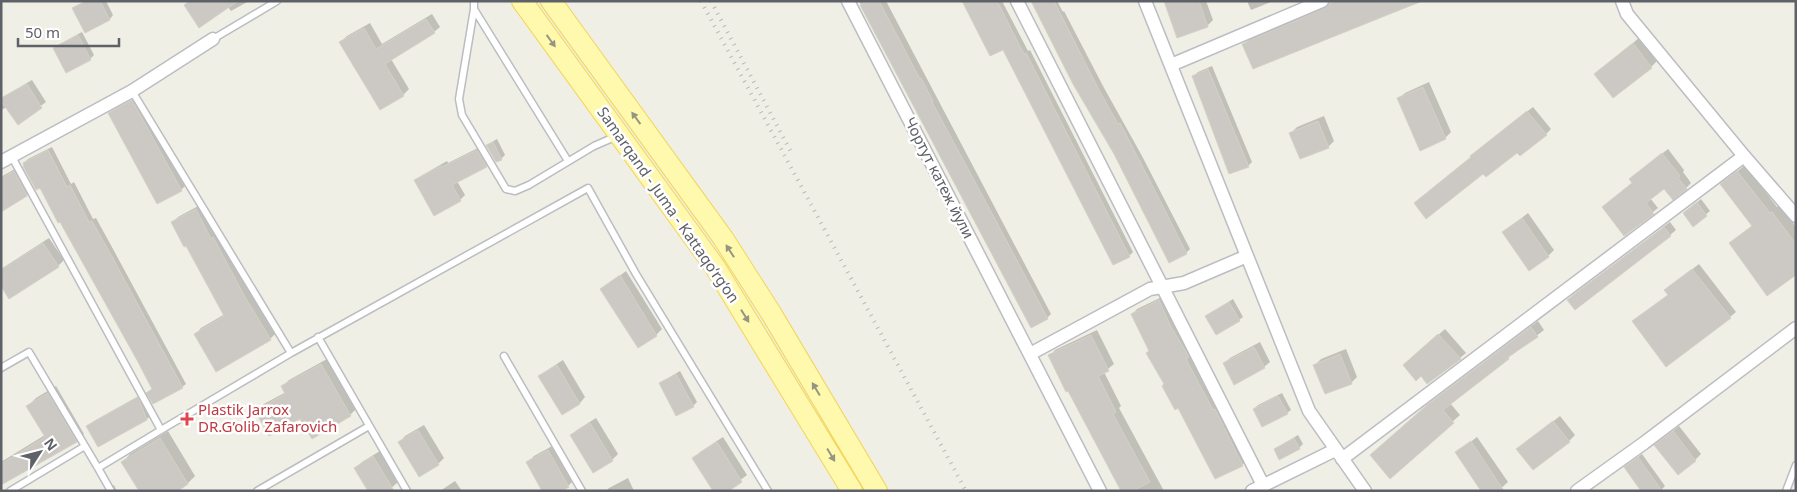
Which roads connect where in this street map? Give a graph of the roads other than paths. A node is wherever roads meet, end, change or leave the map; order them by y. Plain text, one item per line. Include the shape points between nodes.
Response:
1 (277, 1) edge
2 (522, 1) edge
3 (551, 1) edge
4 (848, 1) edge
5 (1017, 1) edge
6 (1145, 1) edge
7 (1322, 1) edge
8 (1622, 1) edge
9 (474, 5) edge
10 (213, 39) joint
11 (1171, 65) junction
12 (132, 91) junction
13 (618, 135) junction
14 (1744, 156) junction
15 (6, 159) edge
16 (568, 161) junction
17 (1796, 216) edge
18 (1247, 256) junction
19 (1162, 287) junction
20 (1796, 328) edge
21 (318, 337) junction
22 (291, 353) junction
23 (1030, 354) junction
24 (504, 356) dead end
25 (1, 368) edge
26 (369, 426) junction
27 (161, 430) junction
28 (85, 446) junction
29 (1339, 455) junction
30 (1796, 465) edge
31 (98, 468) junction
32 (1257, 488) edge
33 (10, 491) edge
34 (111, 491) edge
35 (257, 491) edge
36 (406, 491) edge
37 (582, 491) edge
38 (768, 491) edge
39 (852, 491) edge
40 (876, 491) edge
41 (1100, 491) edge
42 (1365, 491) edge
43 (1577, 491) edge
44 (1786, 491) edge

1 - 10 lane
2 -> 13 main road, Samarqand - Juma - Kattaqo‘rg‘on
40 -> 3 main road, Samarqand - Juma - Kattaqo‘rg‘on via 723,238
4 - 23 street, Чортут катеж йули
5 - 19 street
6 - 11 street
7 - 11 street
8 - 14 street via 1627,14
9 - 16 lane
9 - 16 lane via 459,99 462,115 506,189 515,191 529,185
10 - 12 street
11 - 18 street
12 - 15 street
12 - 22 lane
13 - 16 lane
13 -> 39 main road, Samarqand - Juma - Kattaqo‘rg‘on via 715,268
14 - 17 street
14 - 29 street
15 - 27 lane
18 - 19 street via 1184,283
18 - 29 street via 1309,411
19 - 23 street via 1150,289
19 - 32 street
20 - 43 street
21 - 22 lane
21 - 26 lane
21 - 38 lane via 588,188 636,274
22 - 27 lane
23 - 41 street, Чортут катеж йули
24 - 37 lane
25 - 28 lane via 29,352
26 - 35 lane
26 - 36 lane
27 - 31 lane
28 - 31 lane
28 - 33 lane
29 - 32 street
29 - 42 street
30 - 44 lane
31 - 34 lane

